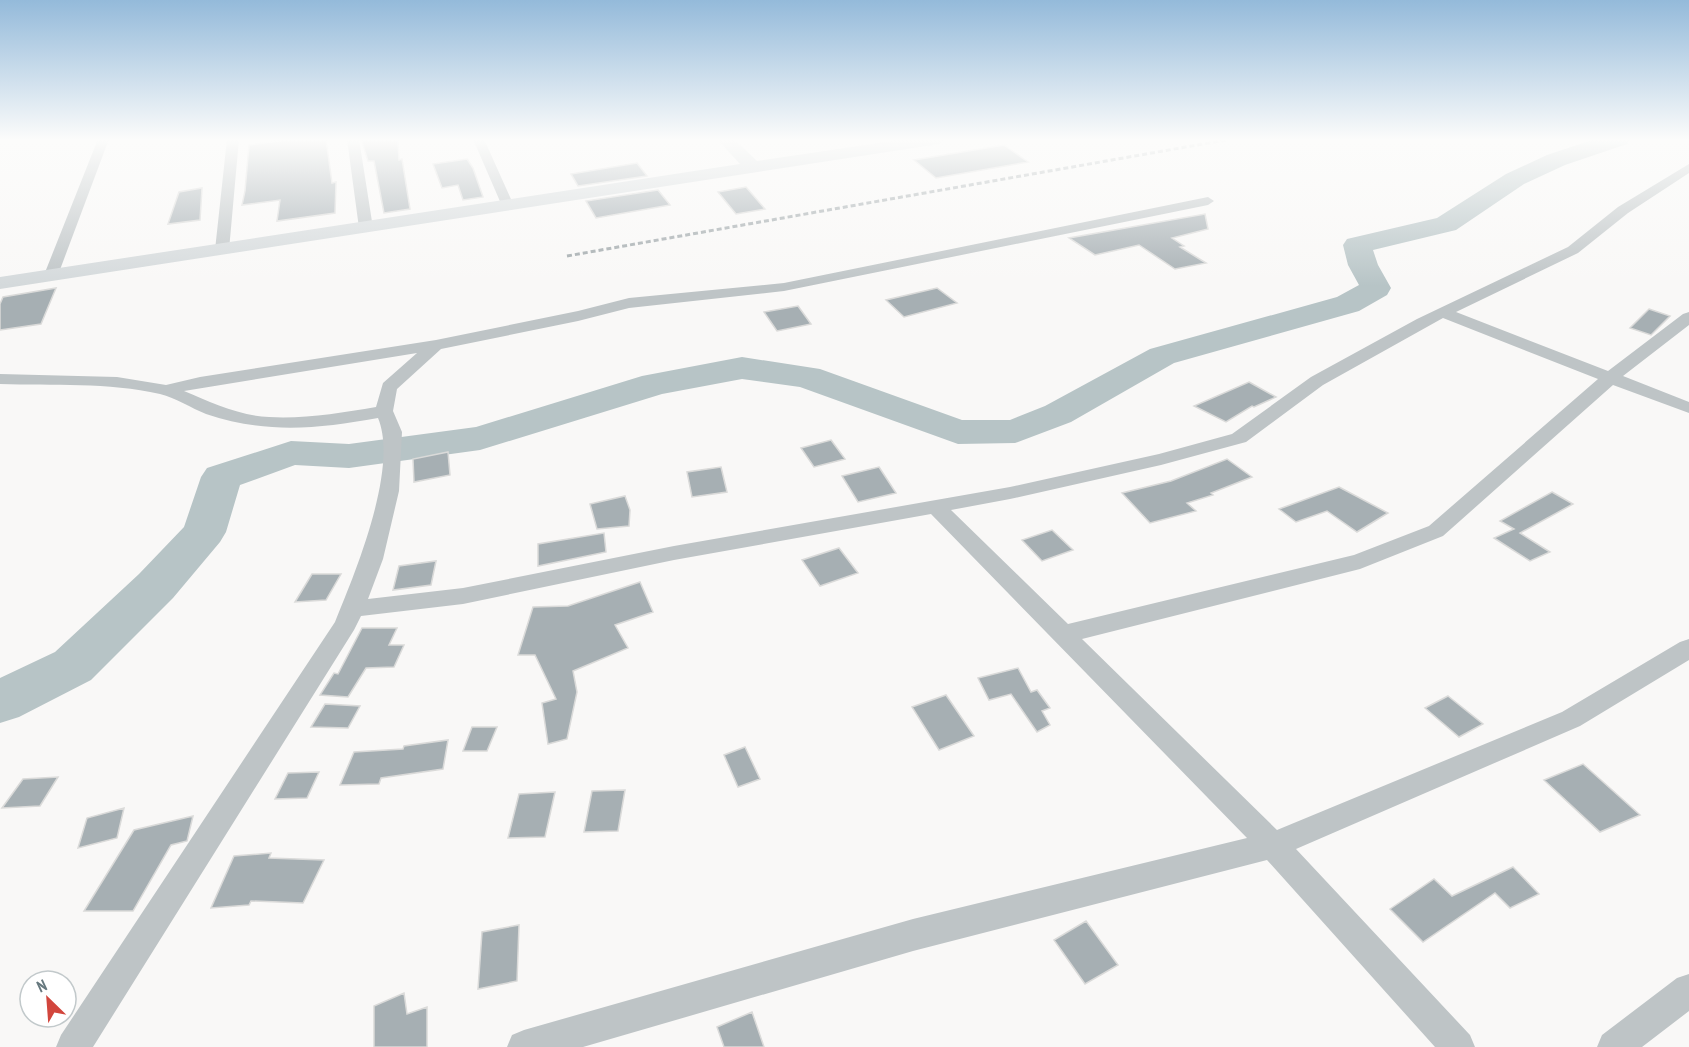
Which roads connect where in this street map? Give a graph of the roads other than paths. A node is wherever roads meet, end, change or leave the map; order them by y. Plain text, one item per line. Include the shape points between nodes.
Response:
1 (85, 188) edge
2 (228, 188) edge
3 (360, 188) edge
4 (500, 188) edge
5 (622, 188) edge
6 (1660, 188) edge
7 (1208, 201) dead end
8 (508, 206) junction
9 (366, 228) junction
10 (222, 249) junction
11 (51, 275) junction
12 (0, 283) edge
13 (1444, 313) junction
14 (1689, 317) edge
15 (436, 345) junction
16 (1611, 377) junction
17 (0, 379) edge
18 (166, 390) junction
19 (1689, 408) edge
20 (384, 411) junction
21 (935, 506) junction
22 (352, 609) junction
23 (1065, 634) junction
24 (1689, 648) edge
25 (1273, 845) junction
26 (1689, 990) edge
27 (73, 1047) edge
28 (524, 1047) edge
29 (1458, 1047) edge
30 (1614, 1047) edge

1 - 11 street
2 - 10 street
3 - 9 street
4 - 8 street
5 - 8 street
6 - 13 street via 1623,210 1573,250
7 - 15 street via 784,287 629,303
8 - 9 street
9 - 10 street
10 - 11 street
11 - 12 street
13 - 16 street
13 - 21 street via 1317,381 1239,438 1161,459
14 - 16 street
15 - 18 street
15 - 20 street via 389,387
16 - 19 street
16 - 23 street via 1436,531 1360,561
17 - 18 street via 117,382
18 - 20 street via 213,410 267,423 334,420
20 - 22 street via 393,432 389,491 372,560
21 - 22 street via 463,596
21 - 23 street
22 - 27 street
23 - 25 street
24 - 25 street via 1571,719
25 - 28 street via 913,935
25 - 29 street
26 - 30 street

